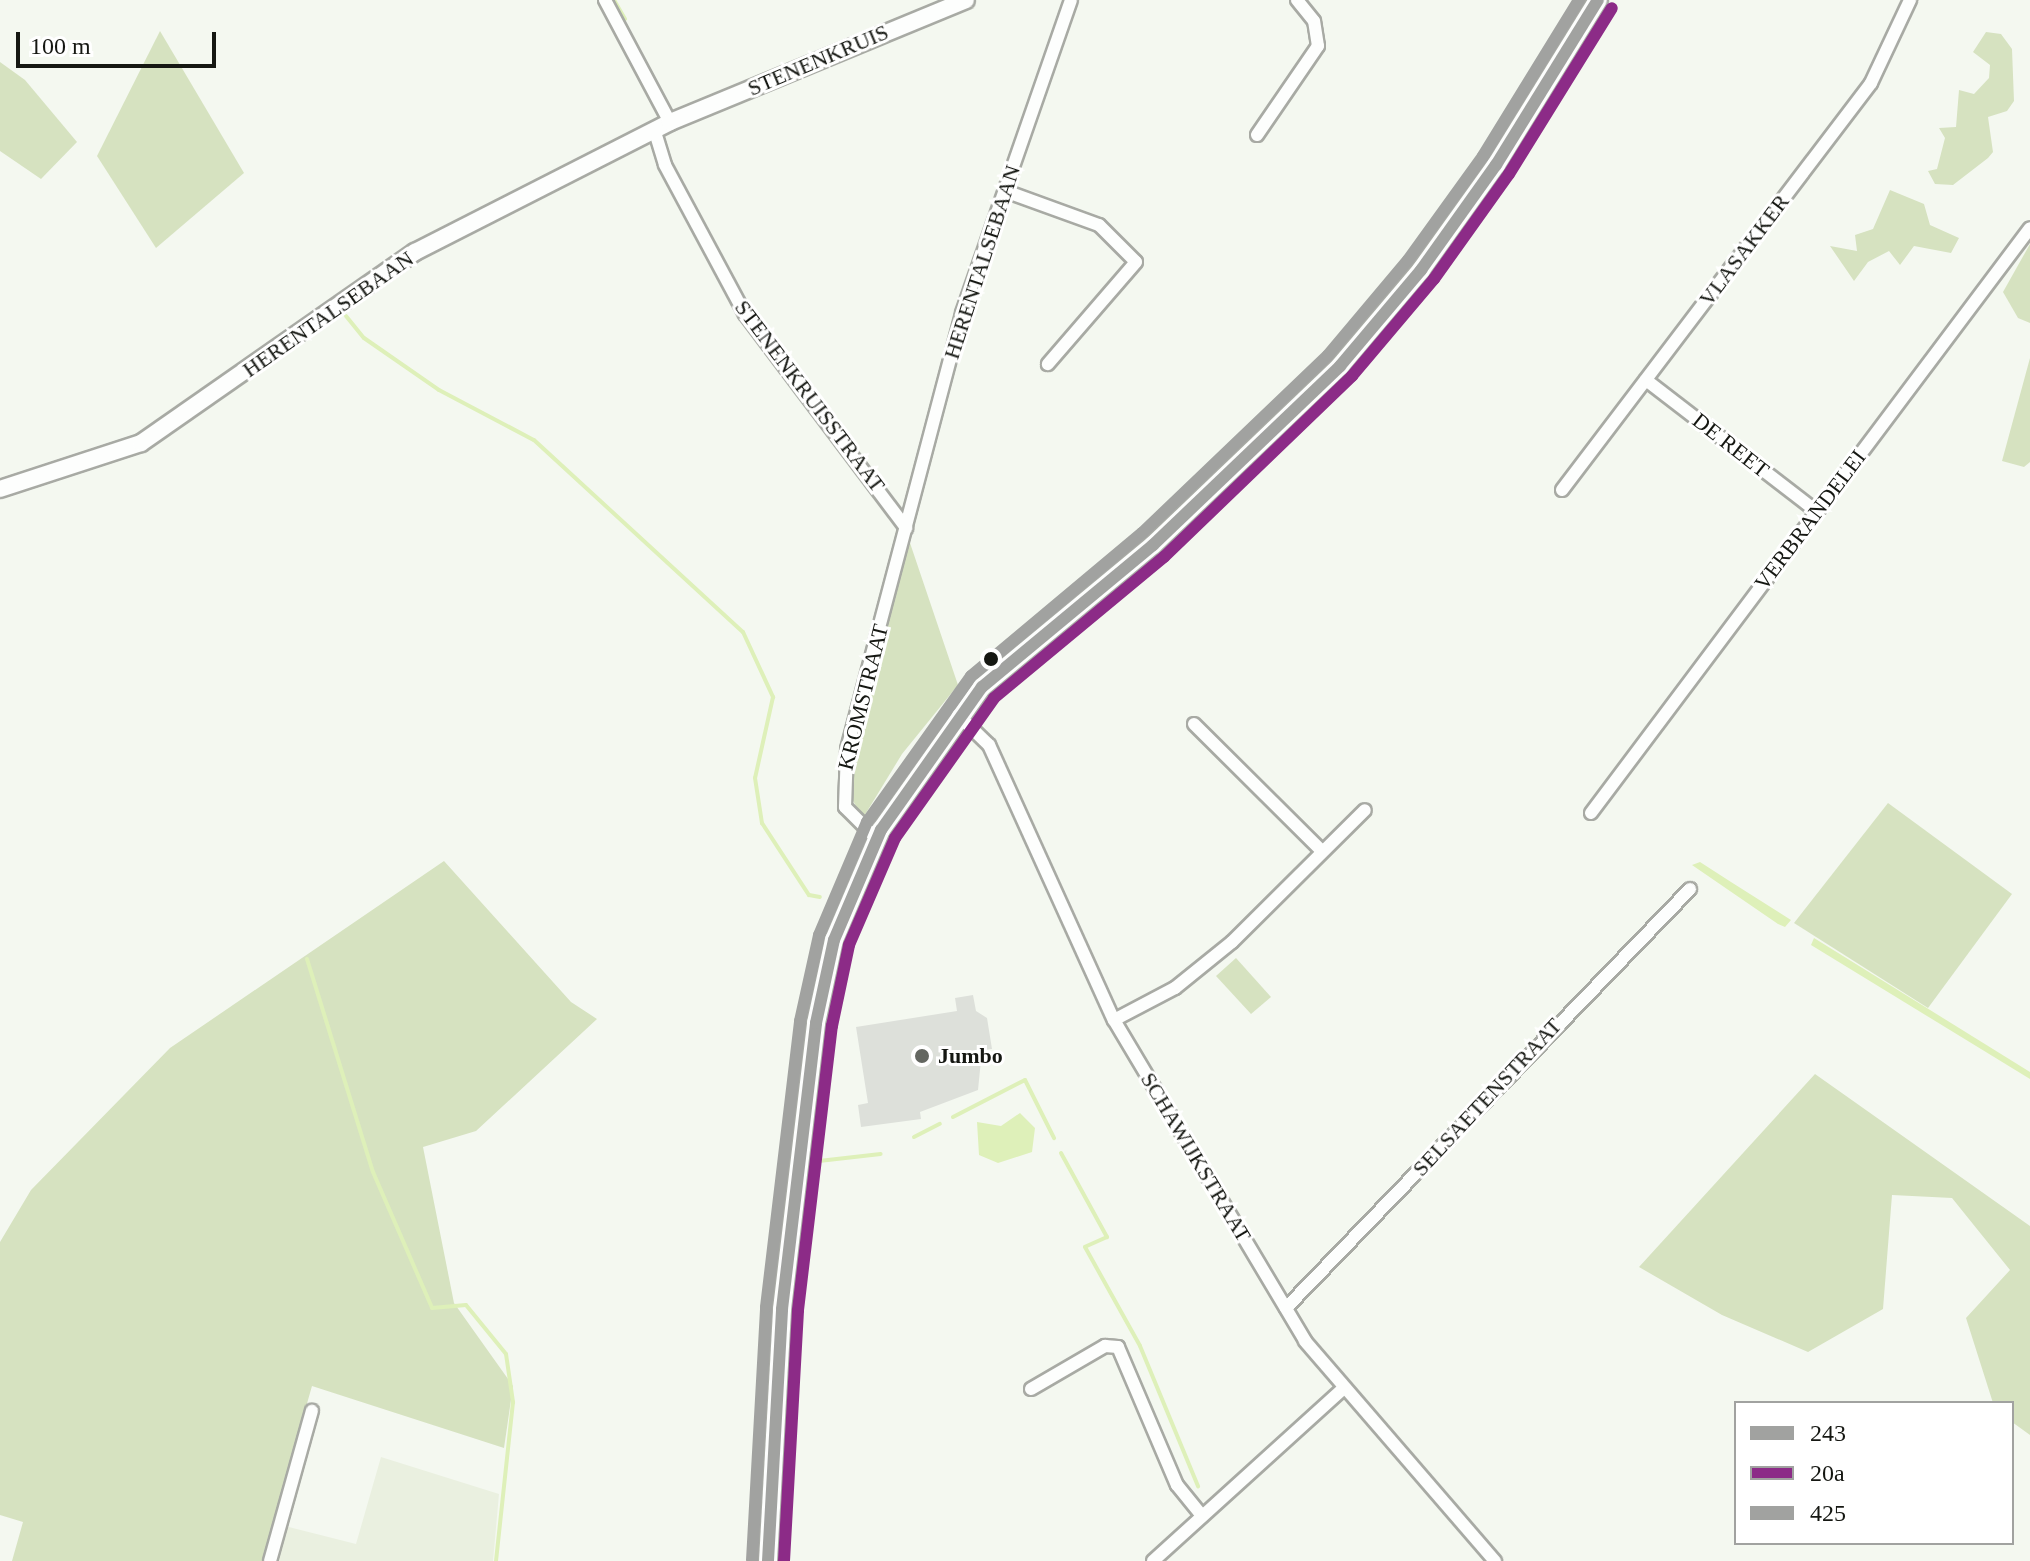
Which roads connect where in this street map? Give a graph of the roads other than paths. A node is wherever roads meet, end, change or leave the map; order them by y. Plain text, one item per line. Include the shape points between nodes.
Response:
1 (605, 0) edge
2 (966, 0) edge
3 (1071, 0) edge
4 (1297, 0) edge
5 (1598, 0) edge
6 (1910, 0) edge
7 (670, 122) junction
8 (655, 132) junction
9 (1257, 135) dead end
10 (1005, 191) junction
11 (2030, 228) edge
12 (1048, 364) dead end
13 (1646, 380) junction
14 (0, 489) edge
15 (1562, 490) dead end
16 (1816, 511) junction
17 (906, 528) junction
18 (958, 715) junction
19 (1194, 724) dead end
20 (1365, 810) dead end
21 (1591, 813) dead end
22 (876, 838) junction
23 (1320, 849) junction
24 (1690, 889) dead end
25 (1114, 1020) junction
26 (1286, 1308) junction
27 (1344, 1388) junction
28 (1031, 1389) dead end
29 (312, 1411) dead end
30 (1202, 1516) junction
31 (270, 1561) edge
32 (768, 1561) edge
33 (1153, 1561) edge
34 (1495, 1561) edge

1 - 7 street
2 - 7 street, STENENKRUIS
3 - 10 street, HERENTALSEBAAN
4 - 9 street via 1314,21 1318,46
5 - 18 main road via 1496,165 1421,270 1340,366 1153,545 997,671
6 - 13 street, VLASAKKER via 1871,83
7 - 8 street, STENENKRUIS
8 - 14 street, HERENTALSEBAAN via 415,252 141,443
8 - 17 street, STENENKRUISSTRAAT via 665,165 745,314
10 - 12 street via 1099,225 1136,262 1133,272
10 - 17 street, HERENTALSEBAAN via 962,313
11 - 16 street, VERBRANDELEI
13 - 15 street, VLASAKKER
13 - 16 street, DE REET
16 - 21 street, VERBRANDELEI via 1718,652
17 - 22 street, KROMSTRAAT via 851,733 842,792 845,807
18 - 22 main road
18 - 25 street, SCHAWIJKSTRAAT via 992,751
19 - 23 street
20 - 23 street
22 - 32 main road via 834,940 816,1023 782,1309
23 - 25 street via 1232,942 1175,988
24 - 26 street, SELSAETENSTRAAT via 1652,922
25 - 26 street, SCHAWIJKSTRAAT
26 - 27 street, SCHAWIJKSTRAAT
27 - 30 street
27 - 34 street, SCHAWIJKSTRAAT
28 - 30 street via 1105,1346 1118,1347 1177,1485
29 - 31 street
30 - 33 street

